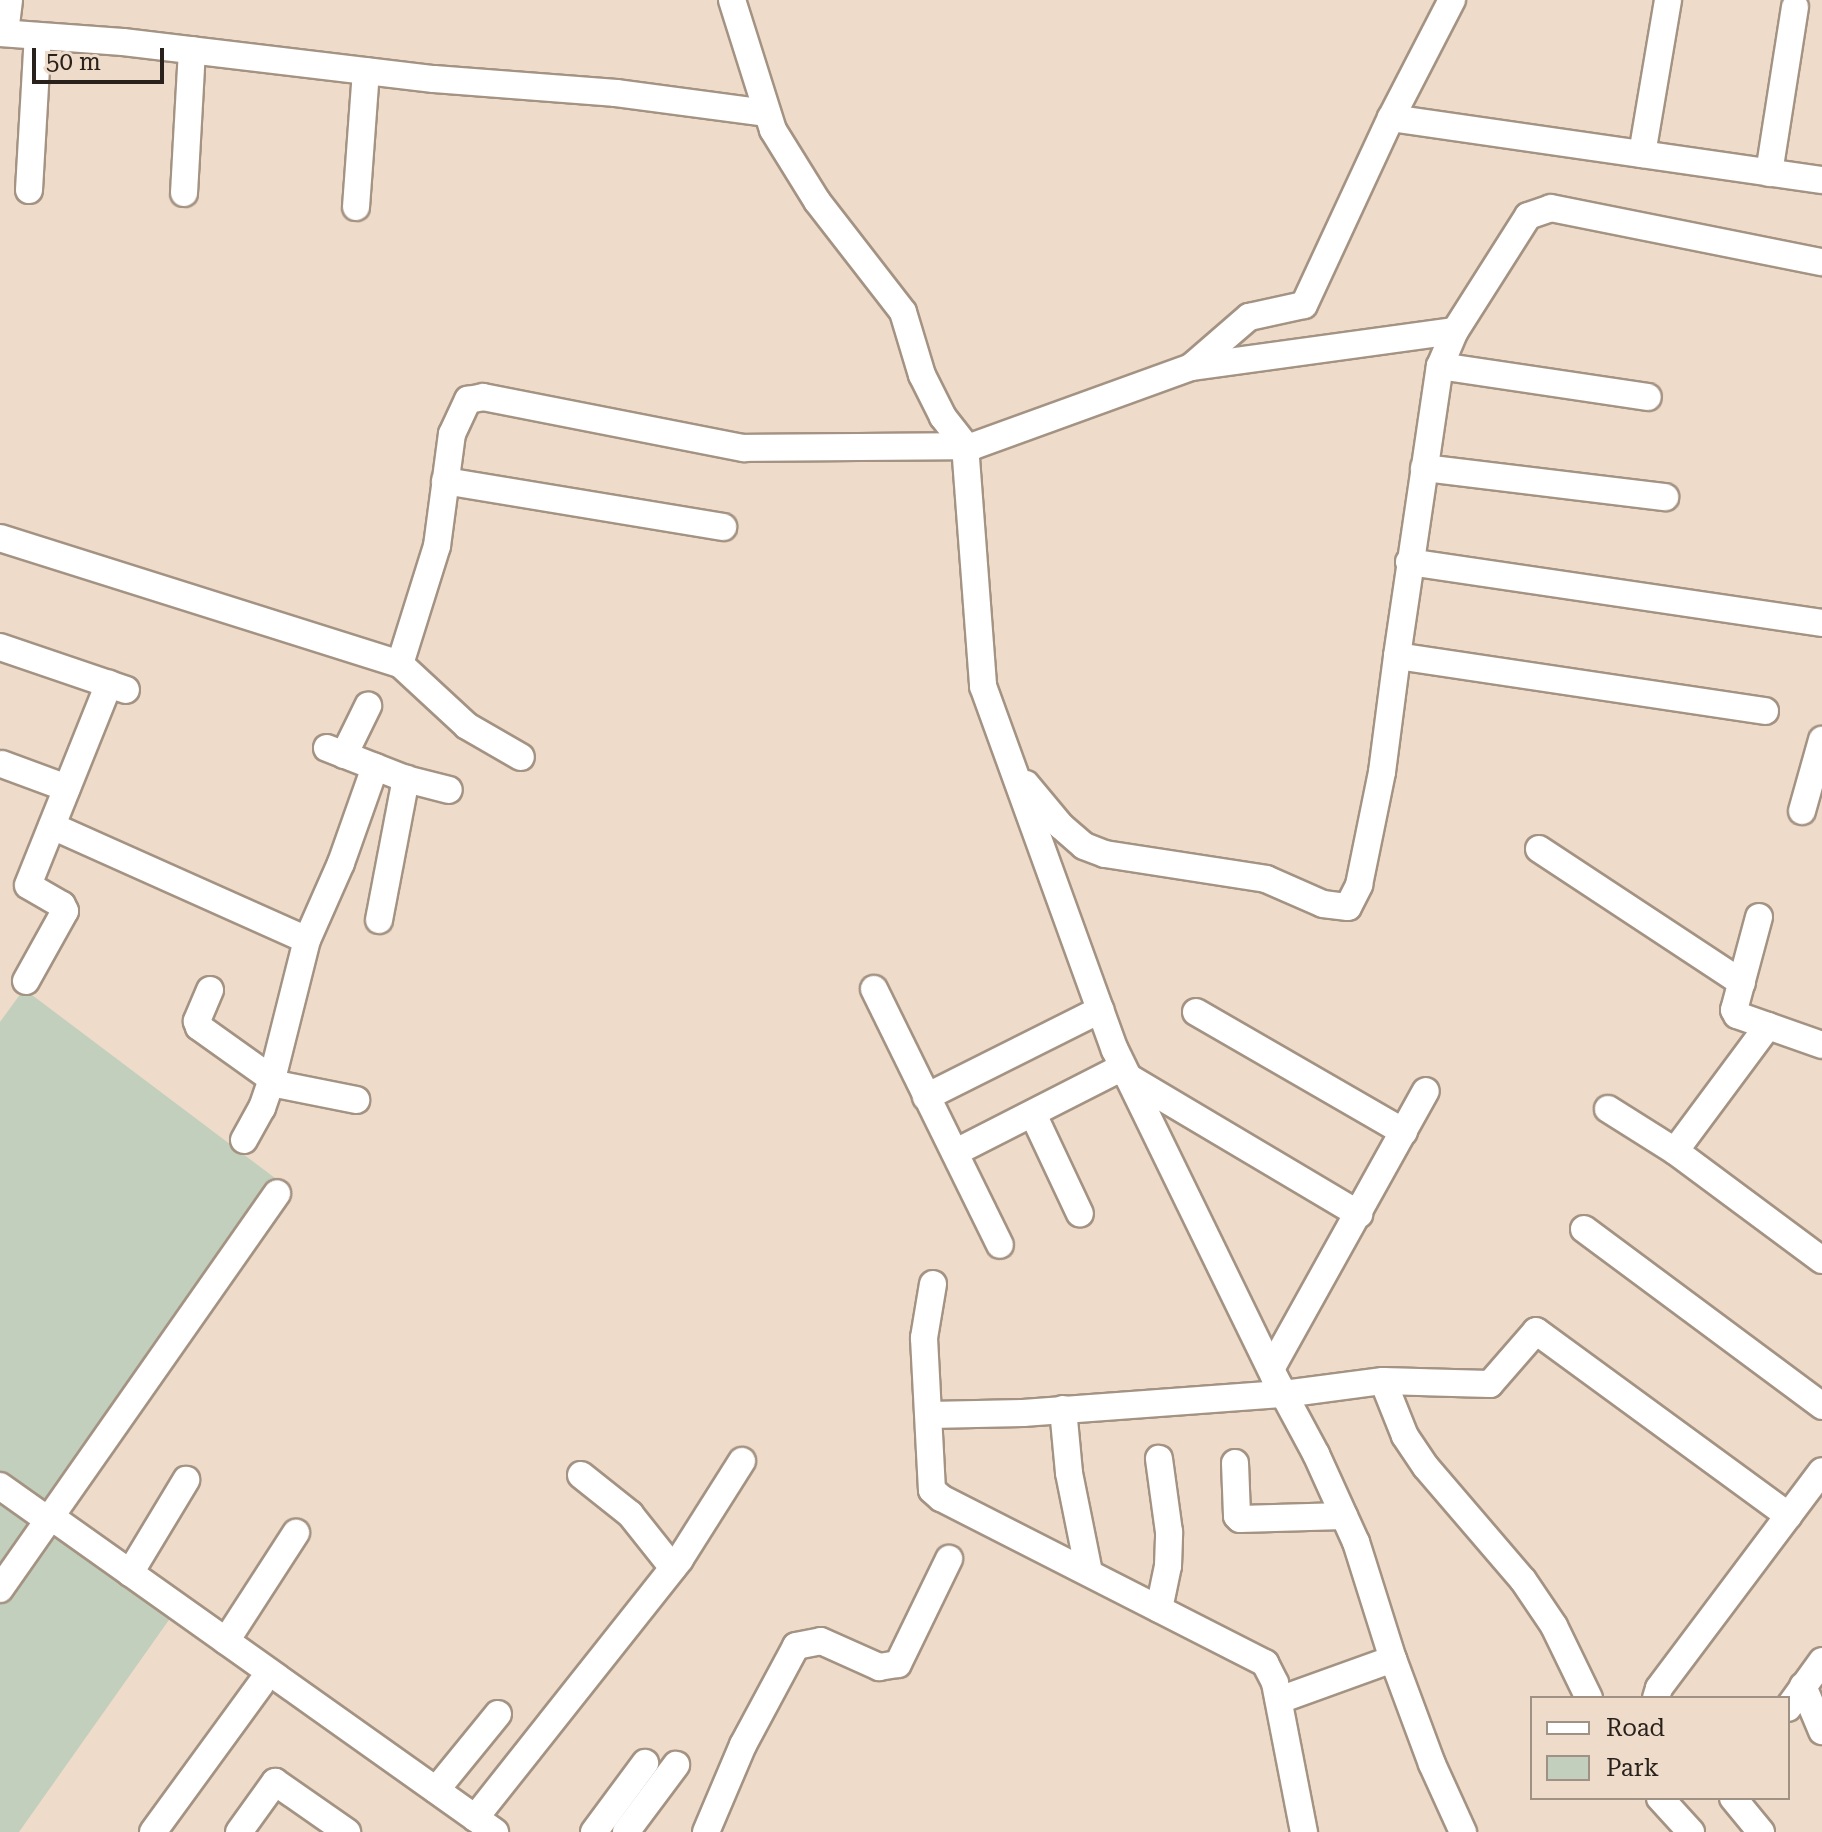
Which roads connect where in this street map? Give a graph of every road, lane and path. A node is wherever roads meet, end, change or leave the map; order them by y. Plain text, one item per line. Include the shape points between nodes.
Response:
1 (9, 0) edge
2 (732, 0) edge
3 (1452, 0) edge
4 (1668, 0) edge
5 (1795, 7) dead end
6 (2, 33) edge
7 (38, 36) junction
8 (192, 50) junction
9 (366, 71) junction
10 (766, 113) junction
11 (1391, 118) junction
12 (1642, 154) junction
13 (1769, 173) junction
14 (1822, 180) edge
15 (29, 190) dead end
16 (184, 193) dead end
17 (356, 207) dead end
18 (1822, 262) edge
19 (1455, 331) junction
20 (1440, 366) junction
21 (1191, 367) junction
22 (1648, 397) dead end
23 (965, 445) junction
24 (1424, 468) junction
25 (445, 481) junction
26 (1665, 497) dead end
27 (723, 527) dead end
28 (0, 538) edge
29 (1409, 562) junction
30 (1822, 623) edge
31 (0, 647) edge
32 (1397, 656) junction
33 (400, 664) junction
34 (368, 706) dead end
35 (1765, 711) dead end
36 (1822, 740) edge
37 (521, 757) dead end
38 (2, 764) dead end
39 (375, 767) junction
40 (1016, 776) junction
41 (406, 779) junction
42 (67, 788) junction
43 (449, 790) dead end
44 (1802, 811) dead end
45 (52, 826) junction
46 (1539, 849) dead end
47 (1759, 917) dead end
48 (379, 920) dead end
49 (307, 940) junction
50 (26, 981) dead end
51 (1742, 983) junction
52 (874, 989) dead end
53 (210, 990) dead end
54 (1100, 1010) junction
55 (1196, 1012) dead end
56 (1768, 1026) junction
57 (1822, 1045) edge
58 (1126, 1072) junction
59 (271, 1081) junction
60 (1426, 1091) dead end
61 (926, 1097) junction
62 (356, 1100) dead end
63 (1608, 1109) dead end
64 (1033, 1114) junction
65 (1404, 1132) junction
66 (244, 1140) dead end
67 (1675, 1151) junction
68 (956, 1152) junction
69 (277, 1193) dead end
70 (1080, 1214) dead end
71 (1359, 1214) junction
72 (1584, 1229) dead end
73 (1000, 1245) dead end
74 (1822, 1260) edge
75 (933, 1284) dead end
76 (1271, 1369) junction
77 (1383, 1381) junction
78 (1284, 1394) junction
79 (1822, 1406) edge
80 (1063, 1409) junction
81 (930, 1415) junction
82 (1159, 1459) dead end
83 (742, 1461) dead end
84 (1235, 1463) dead end
85 (1822, 1471) edge
86 (581, 1475) dead end
87 (186, 1480) dead end
88 (0, 1486) edge
89 (1344, 1516) junction
90 (1789, 1516) junction
91 (49, 1518) junction
92 (296, 1533) dead end
93 (949, 1559) dead end
94 (673, 1568) junction
95 (1089, 1572) junction
96 (130, 1573) junction
97 (0, 1589) edge
98 (1159, 1609) junction
99 (226, 1641) junction
100 (1393, 1659) junction
101 (1822, 1661) edge
102 (261, 1684) dead end
103 (1803, 1686) junction
104 (1588, 1696) edge
105 (1657, 1696) edge
106 (1279, 1700) junction
107 (1790, 1705) edge
108 (498, 1714) dead end
109 (1822, 1731) edge
110 (645, 1763) dead end
111 (676, 1765) dead end
112 (436, 1790) junction
113 (1662, 1800) edge
114 (1735, 1800) edge
115 (485, 1825) edge
116 (153, 1832) edge
117 (239, 1832) edge
118 (347, 1832) edge
119 (594, 1832) edge
120 (626, 1832) edge
121 (706, 1832) edge
122 (1304, 1832) edge
123 (1463, 1832) edge
124 (1691, 1832) edge
125 (1761, 1832) edge

1 - 6 street
2 - 10 street
3 - 11 street
4 - 12 street
5 - 13 street
6 - 7 street
7 - 8 street
7 - 15 street
8 - 9 street
8 - 16 street
9 - 10 street via 616,93
9 - 17 street
10 - 23 street via 817,201 903,312 922,375 943,417
11 - 12 street
11 - 21 street via 1304,305 1249,317
12 - 13 street
13 - 14 street
18 - 19 street via 1551,208 1528,216
19 - 20 street
19 - 21 street
20 - 22 street
20 - 24 street
21 - 23 street
23 - 25 street via 744,448 483,397 468,400 452,434
23 - 40 street via 983,686
24 - 26 street
24 - 29 street
25 - 27 street
25 - 33 street via 437,546
28 - 33 street
29 - 30 street
29 - 32 street
31 - 42 street via 118,687
32 - 35 street
32 - 40 street via 1382,772 1359,885 1348,907 1323,904 1266,879 1105,854 1084,846
33 - 37 street via 467,726
34 - 39 street via 335,751
36 - 44 street
38 - 42 street
39 - 41 street
39 - 49 street
40 - 54 street
41 - 43 street
41 - 48 street
42 - 45 street
45 - 49 street
45 - 50 street via 28,885 65,911
46 - 51 street
47 - 51 street
49 - 59 street
51 - 56 street via 1737,1015
52 - 61 street
53 - 59 street via 199,1027
54 - 58 street
54 - 61 street
55 - 65 street
56 - 57 street
56 - 67 street
58 - 64 street
58 - 71 street
58 - 76 street
59 - 62 street
59 - 66 street
60 - 65 street
61 - 68 street
63 - 67 street
64 - 68 street
64 - 70 street
65 - 71 street
67 - 74 street
68 - 73 street
69 - 91 street
71 - 76 street
72 - 79 street
75 - 81 street via 924,1338
76 - 78 street
77 - 78 street
77 - 90 street via 1490,1384 1536,1331
77 - 104 street via 1405,1436 1523,1580 1554,1626
78 - 80 street
78 - 89 street
80 - 81 street
80 - 95 street via 1069,1473
81 - 95 street via 932,1490
82 - 98 street via 1169,1532
83 - 94 street
84 - 89 street via 1240,1519
85 - 90 street
86 - 94 street via 630,1514
87 - 96 street
88 - 91 street
89 - 100 street
90 - 105 street
91 - 96 street
91 - 97 street
92 - 99 street
93 - 121 street via 898,1664 879,1667 821,1641 796,1646 749,1733
94 - 115 street
95 - 98 street
96 - 99 street
98 - 106 street via 1265,1663
99 - 112 street
100 - 106 street
100 - 123 street
101 - 103 street
102 - 116 street
103 - 107 street
103 - 109 street
106 - 122 street
108 - 112 street
110 - 119 street
111 - 120 street
112 - 115 street
113 - 124 street
114 - 125 street
117 - 118 street via 275,1782

